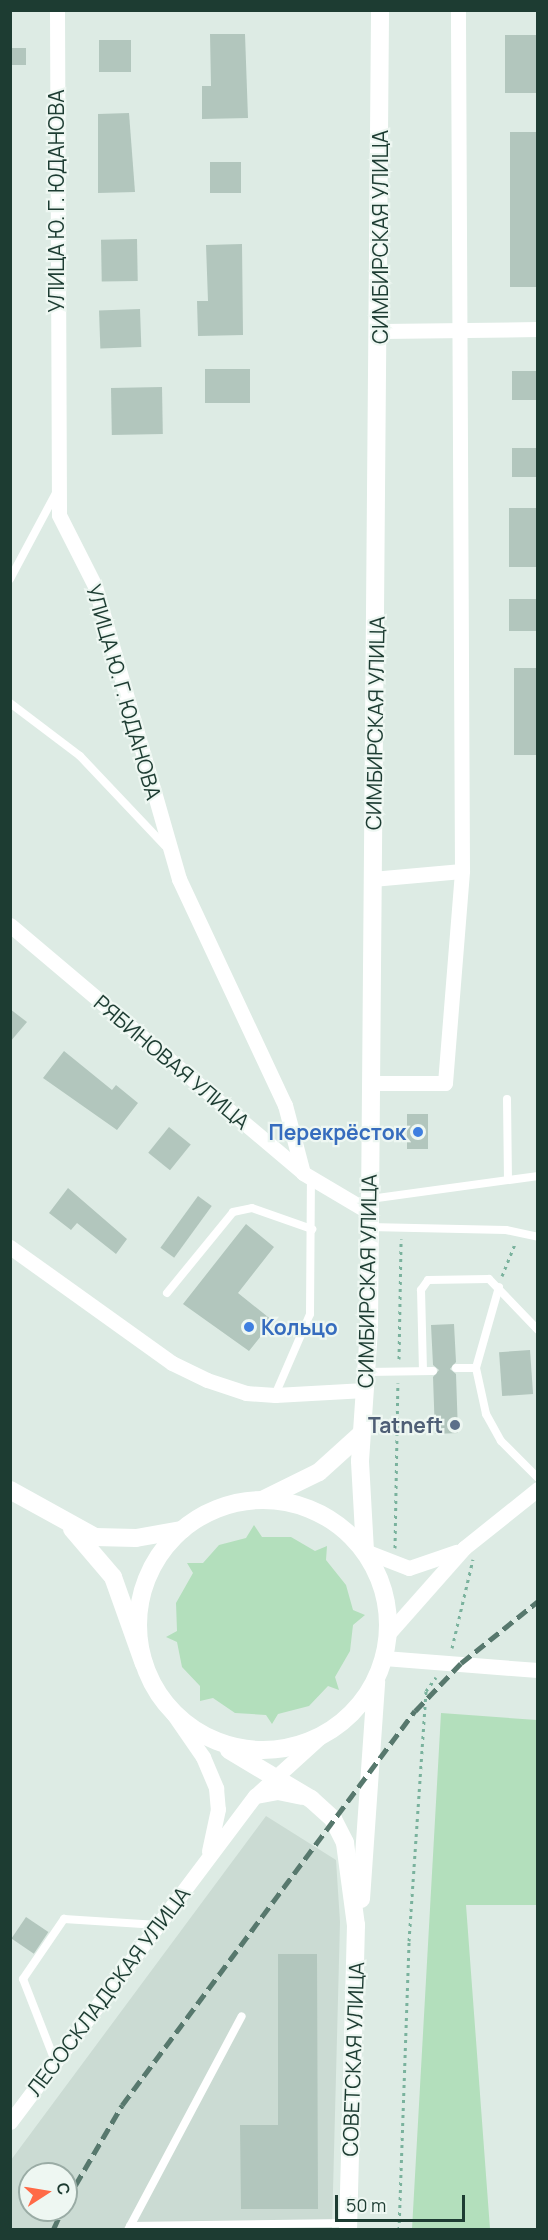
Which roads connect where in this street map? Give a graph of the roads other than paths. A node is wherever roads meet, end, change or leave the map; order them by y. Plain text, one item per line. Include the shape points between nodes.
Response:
1 (57, 10) edge
2 (380, 10) edge
3 (458, 10) edge
4 (537, 329) edge
5 (459, 330) junction
6 (381, 331) junction
7 (56, 493) junction
8 (10, 579) edge
9 (10, 703) edge
10 (172, 854) junction
11 (462, 871) junction
12 (372, 879) junction
13 (10, 925) edge
14 (371, 1083) junction
15 (507, 1099) dead end
16 (307, 1176) junction
17 (537, 1176) edge
18 (508, 1179) junction
19 (369, 1213) junction
20 (312, 1228) junction
21 (537, 1237) edge
22 (10, 1247) edge
23 (499, 1287) junction
24 (167, 1293) dead end
25 (537, 1330) edge
26 (456, 1368) dead end
27 (476, 1368) junction
28 (423, 1371) junction
29 (433, 1371) dead end
30 (367, 1372) junction
31 (365, 1390) junction
32 (274, 1395) junction
33 (361, 1434) junction
34 (537, 1478) edge
35 (537, 1489) edge
36 (10, 1490) edge
37 (262, 1500) junction
38 (69, 1526) junction
39 (182, 1530) junction
40 (464, 1548) junction
41 (365, 1551) junction
42 (387, 1634) junction
43 (384, 1658) junction
44 (144, 1664) junction
45 (537, 1670) edge
46 (376, 1679) junction
47 (172, 1712) junction
48 (319, 1738) junction
49 (212, 1740) junction
50 (275, 1776) junction
51 (255, 1796) junction
52 (311, 1799) junction
53 (206, 1860) junction
54 (158, 1925) junction
55 (356, 1925) junction
56 (242, 2016) dead end
57 (55, 2062) junction
58 (10, 2122) edge
59 (348, 2226) edge
60 (129, 2228) edge

1 - 7 street, УЛИЦА Ю. Г. ЮДАНОВА
2 - 6 main road, СИМБИРСКАЯ УЛИЦА
3 - 5 street
4 - 5 street
5 - 6 street
5 - 11 street
6 - 12 main road, СИМБИРСКАЯ УЛИЦА
7 - 8 lane
7 - 10 street, УЛИЦА Ю. Г. ЮДАНОВА via 63,528 95,586
9 - 10 lane via 80,756
10 - 16 street, УЛИЦА Ю. Г. ЮДАНОВА via 179,879 285,1105
11 - 12 street
11 - 14 street via 445,1083
12 - 14 main road, СИМБИРСКАЯ УЛИЦА
13 - 16 street, РЯБИНОВАЯ УЛИЦА
14 - 19 main road, СИМБИРСКАЯ УЛИЦА
15 - 18 lane
16 - 19 street, РЯБИНОВАЯ УЛИЦА
16 - 20 lane
17 - 18 lane
18 - 19 lane
19 - 21 lane via 401,1228
19 - 30 main road, СИМБИРСКАЯ УЛИЦА
20 - 24 lane via 252,1208 233,1212
20 - 32 lane via 312,1292 307,1330
22 - 32 street via 172,1363 230,1389
23 - 25 lane
23 - 27 lane
23 - 28 lane via 482,1277 424,1283
26 - 27 lane
27 - 34 lane via 486,1414 496,1432
28 - 29 lane
28 - 30 lane
30 - 31 main road, СИМБИРСКАЯ УЛИЦА
31 - 32 street
31 - 33 main road, СИМБИРСКАЯ УЛИЦА
33 - 37 main road via 319,1472
33 - 41 main road, СИМБИРСКАЯ УЛИЦА
35 - 40 street
36 - 38 main road
37 - 39 main road via 209,1512
37 - 41 main road via 315,1511
38 - 39 main road via 113,1540
38 - 44 main road via 113,1577
39 - 44 main road via 154,1563 146,1582 138,1631
40 - 41 street via 409,1568
40 - 42 street
41 - 42 main road via 383,1588
42 - 43 main road
43 - 45 street
43 - 46 main road
44 - 47 main road
46 - 48 main road via 351,1715
46 - 55 main road via 366,1873
47 - 49 main road
47 - 53 street via 203,1757 216,1788 215,1835
48 - 49 main road via 291,1748 259,1751
48 - 50 street, ЛЕСОСКЛАДСКАЯ УЛИЦА
49 - 50 main road
50 - 51 street, ЛЕСОСКЛАДСКАЯ УЛИЦА
50 - 52 main road
51 - 52 street via 277,1792
51 - 53 street, ЛЕСОСКЛАДСКАЯ УЛИЦА
52 - 55 main road via 340,1829 355,1891
53 - 54 street, ЛЕСОСКЛАДСКАЯ УЛИЦА
54 - 57 street, ЛЕСОСКЛАДСКАЯ УЛИЦА
54 - 57 lane via 64,1919 23,1979
55 - 59 main road, СОВЕТСКАЯ УЛИЦА
56 - 60 lane
57 - 58 street, ЛЕСОСКЛАДСКАЯ УЛИЦА
59 - 60 lane

